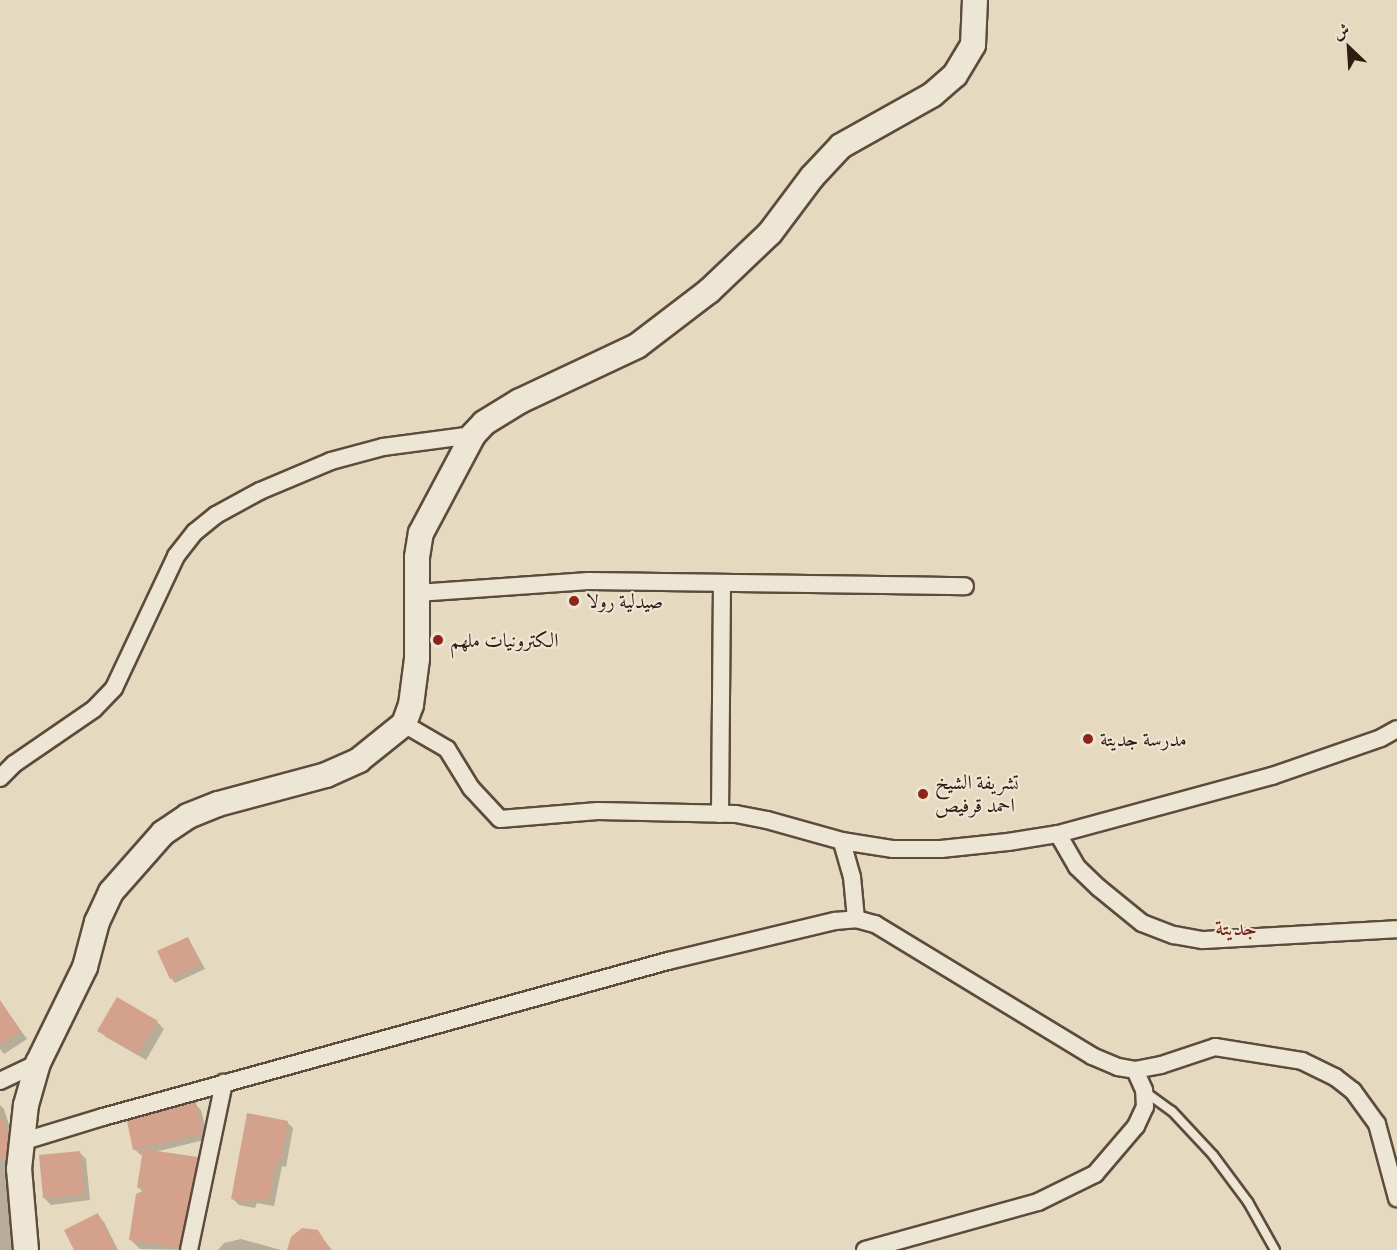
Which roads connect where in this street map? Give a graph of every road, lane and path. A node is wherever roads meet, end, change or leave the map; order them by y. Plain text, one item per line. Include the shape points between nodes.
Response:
1 (975, 0) edge
2 (473, 435) junction
3 (722, 582) junction
4 (965, 586) dead end
5 (417, 593) junction
6 (404, 724) junction
7 (1397, 729) edge
8 (0, 778) edge
9 (720, 814) junction
10 (1058, 834) junction
11 (842, 841) junction
12 (856, 919) junction
13 (1397, 929) edge
14 (38, 1063) junction
15 (1135, 1070) junction
16 (0, 1081) edge
17 (224, 1083) junction
18 (1144, 1090) junction
19 (21, 1142) junction
20 (1397, 1198) edge
21 (26, 1250) edge
22 (189, 1250) edge
23 (865, 1250) edge
24 (1275, 1250) edge

1 - 2 street via 973,45 955,75 932,95 841,146 770,233 709,291 637,346 520,401 484,423
2 - 5 street via 421,533
2 - 8 street via 383,447 331,461 260,491 216,515 195,532 176,556 114,687 94,709 14,764
3 - 4 street
3 - 5 street via 589,581
3 - 9 street
5 - 6 street via 417,659 411,705
6 - 9 street via 447,749 471,788 500,819 598,811
6 - 14 street via 358,760 326,775 218,804 188,816 163,833 111,892 97,922 85,967
7 - 10 street via 1272,776
9 - 11 street via 767,820
10 - 11 street via 941,849 893,849
10 - 13 street via 1077,867 1100,888 1142,923 1174,935 1203,940
11 - 12 street via 852,877
12 - 15 street via 875,924 1092,1056
12 - 17 street via 668,961
14 - 16 street
14 - 19 street
15 - 18 street
15 - 20 street via 1215,1047 1302,1061 1335,1077 1353,1091 1377,1124
17 - 19 street
17 - 22 street
18 - 23 street via 1145,1107 1136,1126 1095,1174 1078,1184 1038,1202
18 - 24 lane via 1172,1111 1213,1155 1248,1202
19 - 21 street

